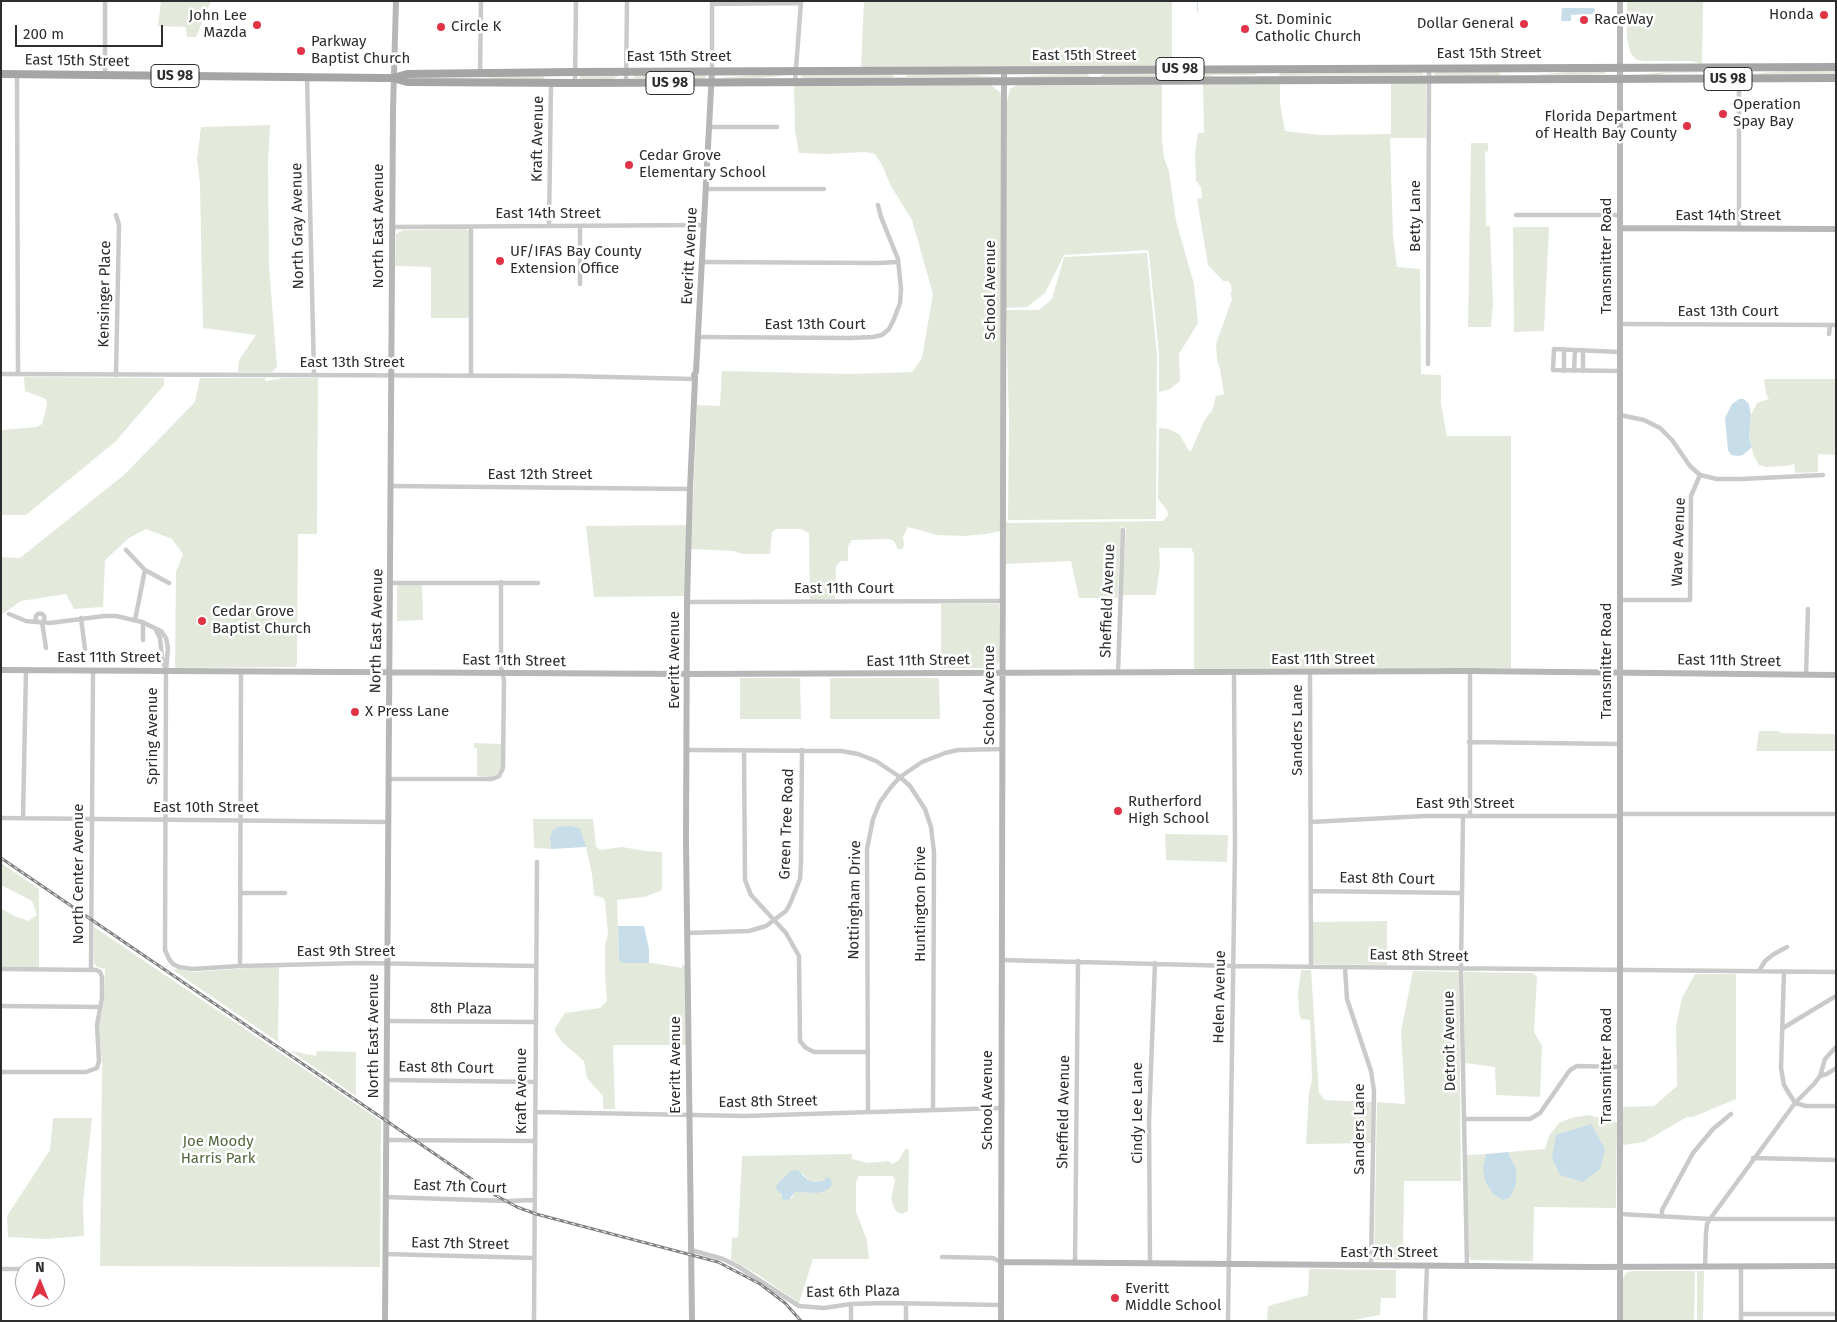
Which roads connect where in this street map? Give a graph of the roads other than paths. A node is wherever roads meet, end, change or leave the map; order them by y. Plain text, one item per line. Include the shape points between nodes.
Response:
1 (105, 1) edge
2 (396, 1) edge
3 (481, 1) edge
4 (576, 1) edge
5 (627, 1) edge
6 (1620, 1) edge
7 (712, 2) edge
8 (801, 2) edge
9 (1620, 67) junction
10 (1740, 67) junction
11 (1836, 67) edge
12 (1429, 68) junction
13 (1504, 68) junction
14 (1526, 68) junction
15 (795, 70) junction
16 (1004, 70) junction
17 (626, 71) junction
18 (712, 71) junction
19 (542, 72) junction
20 (561, 72) junction
21 (575, 72) junction
22 (1, 74) edge
23 (18, 74) junction
24 (480, 74) junction
25 (105, 75) junction
26 (307, 77) junction
27 (393, 78) junction
28 (1836, 78) edge
29 (1620, 79) junction
30 (1739, 79) junction
31 (1429, 80) junction
32 (1504, 80) junction
33 (1526, 80) junction
34 (480, 82) junction
35 (795, 82) junction
36 (1004, 82) junction
37 (551, 83) junction
38 (575, 83) junction
39 (626, 83) junction
40 (711, 83) junction
41 (709, 126) junction
42 (777, 127) dead end
43 (706, 189) junction
44 (824, 189) dead end
45 (878, 204) dead end
46 (116, 215) dead end
47 (1516, 215) dead end
48 (1619, 215) junction
49 (704, 225) junction
50 (549, 226) junction
51 (580, 226) junction
52 (392, 227) junction
53 (471, 227) junction
54 (1620, 228) junction
55 (1739, 228) junction
56 (1836, 229) edge
57 (702, 262) junction
58 (898, 262) junction
59 (580, 284) dead end
60 (1619, 324) junction
61 (1830, 325) junction
62 (1836, 326) edge
63 (1829, 334) dead end
64 (698, 337) junction
65 (1564, 349) junction
66 (1575, 350) junction
67 (1584, 350) junction
68 (1619, 352) junction
69 (1428, 364) dead end
70 (1564, 370) junction
71 (1574, 371) junction
72 (1583, 371) junction
73 (1619, 371) junction
74 (1, 374) edge
75 (18, 374) junction
76 (116, 375) junction
77 (314, 375) junction
78 (696, 375) junction
79 (391, 376) junction
80 (471, 376) junction
81 (1620, 415) junction
82 (1700, 475) junction
83 (1823, 475) dead end
84 (390, 486) junction
85 (690, 489) junction
86 (1123, 530) dead end
87 (126, 550) dead end
88 (145, 570) junction
89 (390, 582) junction
90 (501, 582) junction
91 (169, 583) dead end
92 (538, 583) dead end
93 (1620, 600) junction
94 (1002, 601) junction
95 (687, 602) junction
96 (1808, 609) dead end
97 (10, 614) dead end
98 (82, 618) junction
99 (135, 620) junction
100 (36, 622) junction
101 (42, 622) junction
102 (143, 622) junction
103 (143, 640) dead end
104 (46, 648) dead end
105 (85, 649) dead end
106 (1, 670) edge
107 (26, 670) junction
108 (93, 671) junction
109 (166, 671) junction
110 (389, 671) junction
111 (1470, 671) junction
112 (241, 672) junction
113 (1310, 672) junction
114 (1620, 672) junction
115 (502, 673) junction
116 (1002, 673) junction
117 (1234, 673) junction
118 (688, 674) junction
119 (1118, 674) junction
120 (1806, 675) junction
121 (1836, 675) edge
122 (1470, 742) junction
123 (1619, 744) junction
124 (687, 750) junction
125 (744, 750) junction
126 (802, 750) junction
127 (1002, 750) junction
128 (900, 777) junction
129 (388, 779) junction
130 (1836, 814) edge
131 (1619, 815) junction
132 (1464, 816) junction
133 (1470, 816) junction
134 (1, 818) edge
135 (24, 818) junction
136 (91, 820) junction
137 (165, 820) junction
138 (240, 820) junction
139 (388, 822) junction
140 (1311, 822) junction
141 (537, 862) dead end
142 (1311, 891) junction
143 (240, 893) junction
144 (285, 893) dead end
145 (1462, 893) junction
146 (775, 921) junction
147 (688, 933) junction
148 (1787, 947) dead end
149 (165, 950) joint
150 (1002, 960) junction
151 (1078, 961) junction
152 (1155, 963) junction
153 (387, 964) junction
154 (240, 966) junction
155 (536, 966) junction
156 (1234, 966) junction
157 (1311, 967) junction
158 (1345, 968) junction
159 (1, 969) edge
160 (1461, 969) junction
161 (91, 970) junction
162 (1620, 971) junction
163 (1759, 972) junction
164 (1784, 972) junction
165 (1836, 972) edge
166 (1836, 996) edge
167 (1, 1006) edge
168 (100, 1007) junction
169 (386, 1021) junction
170 (535, 1022) junction
171 (1782, 1028) junction
172 (1836, 1047) edge
173 (867, 1052) junction
174 (1620, 1067) junction
175 (1836, 1068) edge
176 (1, 1072) edge
177 (1820, 1076) junction
178 (386, 1080) junction
179 (535, 1082) junction
180 (1794, 1103) junction
181 (1836, 1106) edge
182 (1001, 1108) junction
183 (933, 1110) junction
184 (535, 1112) junction
185 (868, 1112) junction
186 (1730, 1114) dead end
187 (689, 1115) junction
188 (1464, 1119) junction
189 (386, 1140) junction
190 (534, 1141) junction
191 (1753, 1158) junction
192 (1836, 1160) edge
193 (385, 1197) junction
194 (534, 1200) junction
195 (1620, 1214) junction
196 (1662, 1216) junction
197 (1710, 1219) junction
198 (1836, 1219) edge
199 (691, 1250) junction
200 (385, 1254) junction
201 (942, 1257) dead end
202 (534, 1258) junction
203 (1001, 1262) junction
204 (1076, 1263) junction
205 (1150, 1263) junction
206 (1229, 1264) junction
207 (1371, 1265) junction
208 (1426, 1266) junction
209 (1467, 1266) junction
210 (1620, 1266) junction
211 (1741, 1266) junction
212 (1836, 1266) edge
213 (1705, 1267) junction
214 (1, 1269) edge
215 (15, 1269) edge
216 (906, 1303) junction
217 (851, 1304) junction
218 (1001, 1305) junction
219 (1741, 1314) junction
220 (1810, 1314) junction
221 (1836, 1314) edge
222 (385, 1321) edge
223 (534, 1321) edge
224 (692, 1321) edge
225 (851, 1321) edge
226 (906, 1321) edge
227 (1001, 1321) edge
228 (1228, 1321) edge
229 (1425, 1321) edge
230 (1620, 1321) edge
231 (1741, 1321) edge
232 (1810, 1321) edge

1 - 25 street
2 - 27 street, North East Avenue
3 - 24 street
4 - 21 street
5 - 17 street
6 - 9 street, Transmitter Road
7 - 8 street
7 - 18 street, Everitt Avenue
8 - 15 street
9 - 10 main road, East 15th Street / US 98
9 - 14 main road, East 15th Street / US 98
9 - 29 street, Transmitter Road
10 - 11 main road, East 15th Street / US 98
10 - 30 street
12 - 13 main road, East 15th Street / US 98
12 - 16 main road, East 15th Street / US 98
12 - 31 street, Betty Lane
13 - 14 main road, East 15th Street / US 98
13 - 32 street
14 - 33 street
15 - 16 main road, East 15th Street / US 98
15 - 18 main road, East 15th Street / US 98
15 - 35 street
16 - 36 street, School Avenue
17 - 18 main road, East 15th Street / US 98
17 - 21 main road, East 15th Street / US 98
17 - 39 street
18 - 40 street, Everitt Avenue
19 - 20 main road, East 15th Street / US 98
19 - 24 main road, East 15th Street / US 98
19 - 37 main road via 549,76
20 - 21 main road, East 15th Street / US 98
20 - 37 main road via 553,77
21 - 38 street
22 - 23 main road, East 15th Street / US 98
23 - 25 main road, East 15th Street / US 98
23 - 75 street
24 - 27 main road, East 15th Street / US 98 via 407,74
24 - 34 street
25 - 26 main road, East 15th Street / US 98
26 - 27 main road, East 15th Street / US 98
26 - 77 street, North Gray Avenue
27 - 34 main road, East 15th Street / US 98 via 407,82
27 - 52 street, North East Avenue
28 - 30 main road, East 15th Street / US 98
29 - 30 main road, East 15th Street / US 98
29 - 33 main road, East 15th Street / US 98
29 - 48 street, Transmitter Road
30 - 55 street
31 - 32 main road, East 15th Street / US 98
31 - 36 main road, East 15th Street / US 98
31 - 69 street, Betty Lane
32 - 33 main road, East 15th Street / US 98
34 - 37 main road, East 15th Street / US 98
35 - 36 main road, East 15th Street / US 98
35 - 40 main road, East 15th Street / US 98
36 - 94 street, School Avenue
37 - 38 main road, East 15th Street / US 98
37 - 50 street, Kraft Avenue
38 - 39 main road, East 15th Street / US 98
39 - 40 main road, East 15th Street / US 98
40 - 41 street, Everitt Avenue
41 - 42 street
41 - 43 street, Everitt Avenue
43 - 44 street
43 - 49 street, Everitt Avenue
45 - 58 street, East 13th Court
46 - 76 street, Kensinger Place via 119,225
47 - 48 street
48 - 54 street, Transmitter Road
49 - 51 street, East 14th Street
49 - 57 street, Everitt Avenue
50 - 51 street, East 14th Street
50 - 53 street, East 14th Street
51 - 59 street
52 - 53 street, East 14th Street
52 - 79 street, North East Avenue
53 - 80 street
54 - 55 street, East 14th Street
54 - 60 street, Transmitter Road
55 - 56 street, East 14th Street
57 - 58 street
57 - 64 street, Everitt Avenue
58 - 64 street, East 13th Court via 900,304 889,329 882,335 850,338
60 - 61 street, East 13th Court
60 - 68 street, Transmitter Road
61 - 62 street, East 13th Court
61 - 63 street
64 - 78 street, Everitt Avenue
65 - 66 street
65 - 70 street
65 - 70 street via 1554,349 1553,370
66 - 67 street
66 - 71 street
67 - 68 street
67 - 72 street
68 - 73 street, Transmitter Road
70 - 71 street
71 - 72 street
72 - 73 street
73 - 81 street, Transmitter Road
74 - 75 street, East 13th Street
75 - 76 street, East 13th Street
76 - 77 street, East 13th Street
77 - 79 street, East 13th Street
78 - 80 street, East 13th Street
78 - 85 street, Everitt Avenue
79 - 80 street, East 13th Street
79 - 84 street, North East Avenue
81 - 82 street via 1644,420 1660,428
81 - 93 street, Transmitter Road
82 - 83 street via 1717,479
82 - 93 street, Wave Avenue via 1691,496 1690,600
84 - 85 street, East 12th Street
84 - 89 street, North East Avenue
85 - 95 street, Everitt Avenue
86 - 119 street, Sheffield Avenue
87 - 88 street
88 - 91 street
88 - 99 street
89 - 90 street
89 - 110 street, North East Avenue
90 - 92 street
90 - 115 street
93 - 114 street, Transmitter Road
94 - 95 street, East 11th Court
94 - 116 street, School Avenue
95 - 118 street, Everitt Avenue
96 - 120 street
97 - 100 street
98 - 99 street via 116,616
98 - 101 street
98 - 105 street
99 - 102 street
100 - 101 street
100 - 101 street via 36,616 41,614
101 - 104 street
102 - 103 street
102 - 109 street, Spring Avenue via 164,634 168,657
106 - 107 street, East 11th Street
107 - 108 street, East 11th Street
107 - 135 street
108 - 109 street, East 11th Street
108 - 136 street, North Center Avenue
109 - 112 street, East 11th Street
109 - 137 street, Spring Avenue
110 - 112 street, East 11th Street
110 - 115 street, East 11th Street
110 - 129 street, North East Avenue
111 - 113 street, East 11th Street
111 - 114 street, East 11th Street
111 - 122 street
112 - 138 street
113 - 117 street, East 11th Street
113 - 140 street, Sanders Lane
114 - 120 street, East 11th Street
114 - 123 street, Transmitter Road
115 - 118 street, East 11th Street
115 - 129 street via 503,768 499,776 492,779
116 - 118 street, East 11th Street
116 - 119 street, East 11th Street
116 - 127 street, School Avenue
117 - 119 street, East 11th Street
117 - 156 street, Helen Avenue
118 - 124 street, Everitt Avenue
120 - 121 street, East 11th Street
122 - 123 street
122 - 133 street
123 - 131 street, Transmitter Road
124 - 125 street, Huntington Drive
124 - 147 street, Everitt Avenue
125 - 126 street, Huntington Drive
125 - 146 street via 745,880 751,896
126 - 128 street, Huntington Drive via 858,754 876,761
126 - 146 street, Green Tree Road via 800,879 786,911
127 - 128 street, Nottingham Drive via 945,753 922,762
127 - 150 street, School Avenue
128 - 173 street, Nottingham Drive via 880,802 871,825 867,849
128 - 183 street, Huntington Drive via 925,809 934,852
129 - 139 street, North East Avenue
130 - 131 street, East 9th Street
131 - 133 street, East 9th Street
131 - 162 street, Transmitter Road
132 - 133 street, East 9th Street
132 - 140 street, East 9th Street
132 - 145 street, Detroit Avenue
134 - 135 street, East 10th Street
135 - 136 street, East 10th Street
136 - 137 street, East 10th Street
136 - 161 street, North Center Avenue
137 - 138 street, East 10th Street
137 - 149 street, Spring Avenue
138 - 139 street, East 10th Street
138 - 143 street
139 - 153 street, North East Avenue
140 - 142 street, Sanders Lane
141 - 155 street, Kraft Avenue
142 - 145 street, East 8th Court
142 - 157 street, Sanders Lane
143 - 144 street
143 - 154 street
145 - 160 street, Detroit Avenue
146 - 147 street, Green Tree Road via 749,931
146 - 173 street via 799,956 800,1041 814,1052
147 - 187 street, Everitt Avenue
148 - 163 street via 1765,961
149 - 154 street, East 9th Street via 169,959 179,967
150 - 151 street, East 8th Street
150 - 182 street, School Avenue
151 - 152 street, East 8th Street
151 - 204 street, Sheffield Avenue
152 - 156 street, East 8th Street
152 - 205 street, Cindy Lee Lane via 1149,1121
153 - 154 street, East 9th Street
153 - 155 street, East 9th Street
153 - 169 street, North East Avenue
155 - 170 street, Kraft Avenue
156 - 157 street, East 8th Street
156 - 206 street, Helen Avenue
157 - 158 street, East 8th Street
158 - 160 street, East 8th Street
158 - 207 street, Sanders Lane via 1347,998 1371,1071 1374,1091
159 - 161 street
160 - 162 street, East 8th Street
160 - 188 street, Detroit Avenue
161 - 168 street via 99,971 102,976
162 - 163 street, East 8th Street
162 - 174 street, Transmitter Road
163 - 164 street, East 8th Street
164 - 165 street, East 8th Street
164 - 171 street
166 - 171 street
167 - 168 street
168 - 176 street via 97,1068 86,1072
169 - 170 street, 8th Plaza
169 - 178 street, North East Avenue
170 - 179 street, Kraft Avenue
171 - 180 street via 1782,1078
172 - 177 street via 1825,1059
173 - 185 street, Nottingham Drive
174 - 188 street via 1577,1066 1570,1070 1540,1113 1530,1119
174 - 195 street, Transmitter Road
175 - 177 street
177 - 180 street
178 - 179 street, East 8th Court
178 - 189 street, North East Avenue
179 - 184 street, Kraft Avenue
180 - 181 street
180 - 191 street
182 - 183 street, East 8th Street
182 - 203 street, School Avenue
183 - 185 street, East 8th Street
184 - 187 street, East 8th Street
184 - 190 street, Kraft Avenue
185 - 187 street, East 8th Street
186 - 196 street via 1693,1153 1662,1210
187 - 199 street, Everitt Avenue
188 - 209 street, Detroit Avenue
189 - 190 street
189 - 193 street, North East Avenue
190 - 194 street, Kraft Avenue
191 - 192 street
191 - 197 street
193 - 194 street, East 7th Court
193 - 200 street, North East Avenue
194 - 202 street, Kraft Avenue
195 - 196 street
195 - 210 street, Transmitter Road
196 - 197 street
197 - 198 street
197 - 213 street via 1706,1233
199 - 217 street, East 6th Plaza via 739,1267 799,1306 824,1308
199 - 224 street, Everitt Avenue
200 - 202 street, East 7th Street
200 - 222 street, North East Avenue
201 - 203 street, East 7th Street via 993,1258
202 - 223 street, Kraft Avenue
203 - 204 street, East 7th Street
203 - 218 street, School Avenue
204 - 205 street, East 7th Street
205 - 206 street, East 7th Street
206 - 207 street, East 7th Street
206 - 228 street, Helen Avenue
207 - 208 street, East 7th Street
208 - 209 street, East 7th Street
208 - 229 street
209 - 210 street, East 7th Street
210 - 213 street, East 7th Street
210 - 230 street, Transmitter Road
211 - 212 street, East 7th Street
211 - 213 street, East 7th Street
211 - 219 street
214 - 215 street
216 - 217 street, East 6th Plaza
216 - 218 street, East 6th Plaza
216 - 226 street
217 - 225 street
218 - 227 street, School Avenue
219 - 220 street
219 - 231 street
220 - 221 street
220 - 232 street

